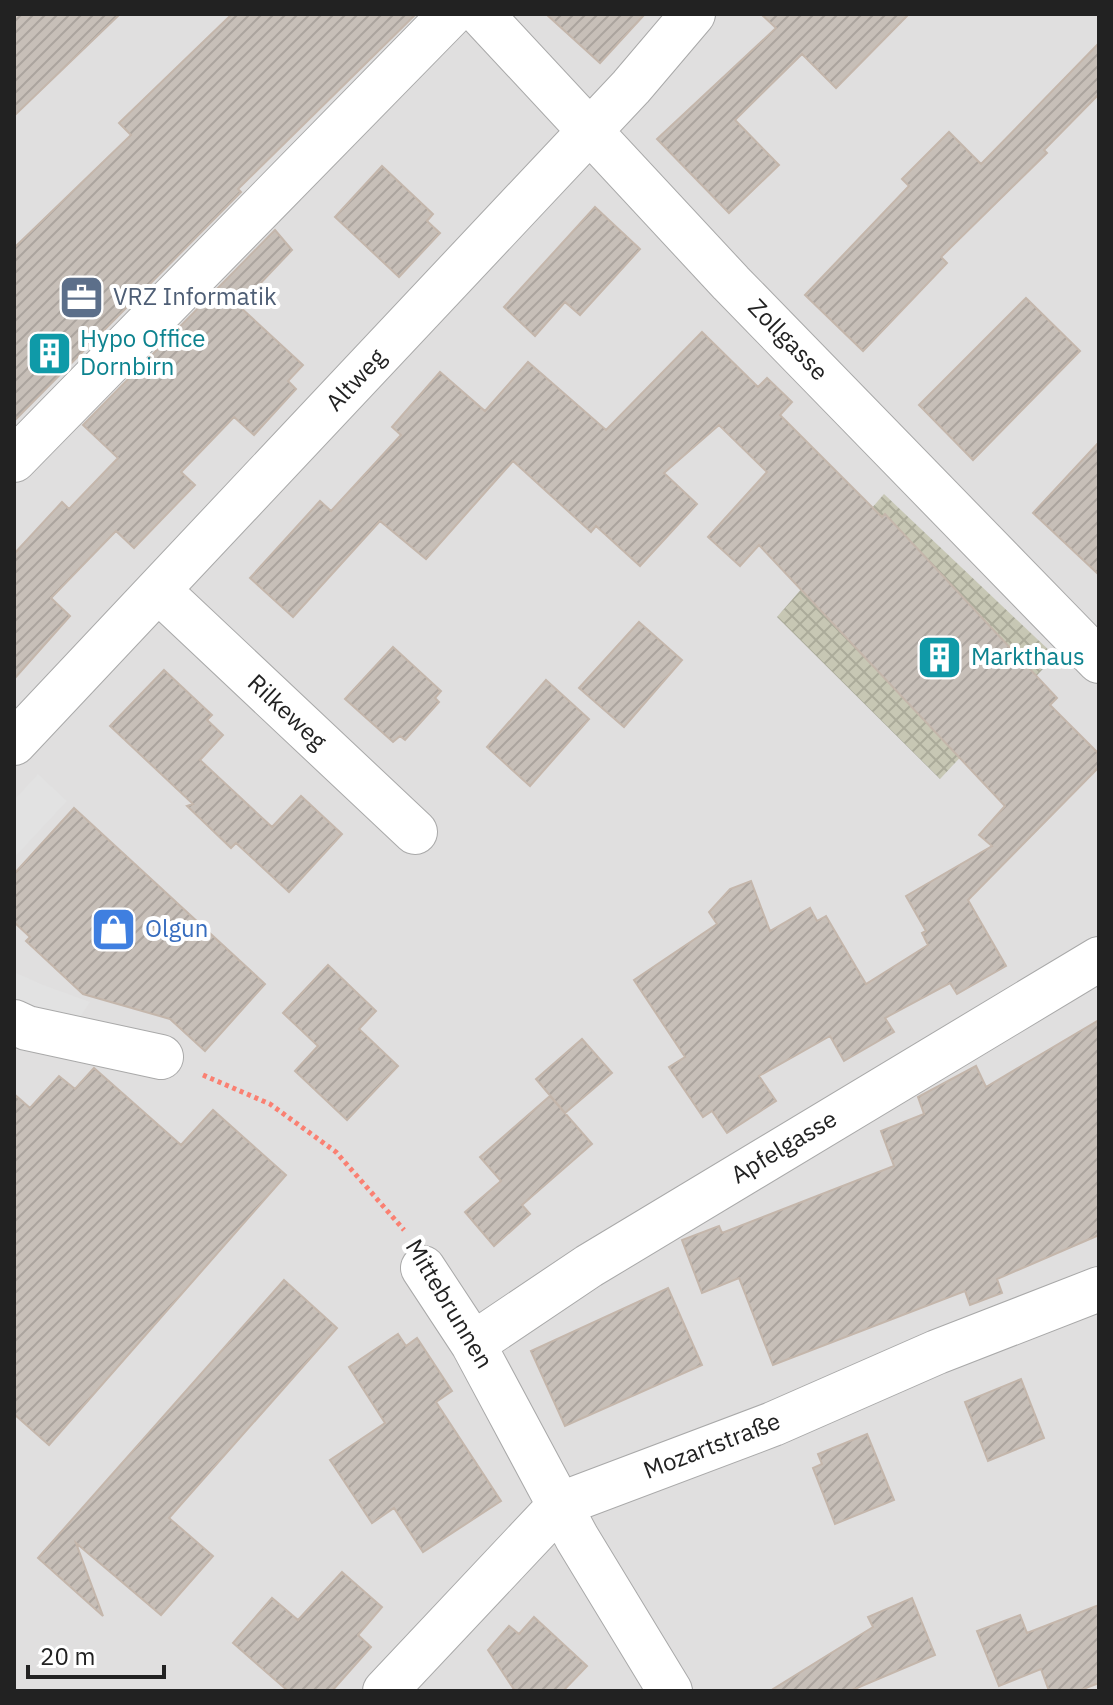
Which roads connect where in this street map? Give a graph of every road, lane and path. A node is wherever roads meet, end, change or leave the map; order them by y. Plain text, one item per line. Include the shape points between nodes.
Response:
1 (451, 14) edge
2 (481, 14) edge
3 (693, 14) edge
4 (589, 131) junction
5 (14, 460) edge
6 (159, 591) junction
7 (1099, 661) edge
8 (14, 743) edge
9 (415, 832) dead end
10 (1099, 959) edge
11 (14, 1022) edge
12 (161, 1057) joint
13 (423, 1268) joint
14 (1099, 1289) edge
15 (473, 1344) junction
16 (561, 1504) junction
17 (385, 1691) edge
18 (670, 1691) edge

1 - 5 street
2 - 4 street, Zollgasse
3 - 4 street, Altweg
4 - 6 street, Altweg
4 - 7 street, Zollgasse
6 - 8 street, Altweg
6 - 9 street, Rilkeweg
10 - 15 street, Apfelgasse via 601,1258
11 - 12 street
12 - 13 path, Mittebrunnen via 270,1104 336,1152 423,1252
13 - 15 street, Mittebrunnen
14 - 16 street, Mozartstraße via 773,1424
15 - 16 street, Mittebrunnen
16 - 17 street, Mozartstraße
16 - 18 street, Mittebrunnen

